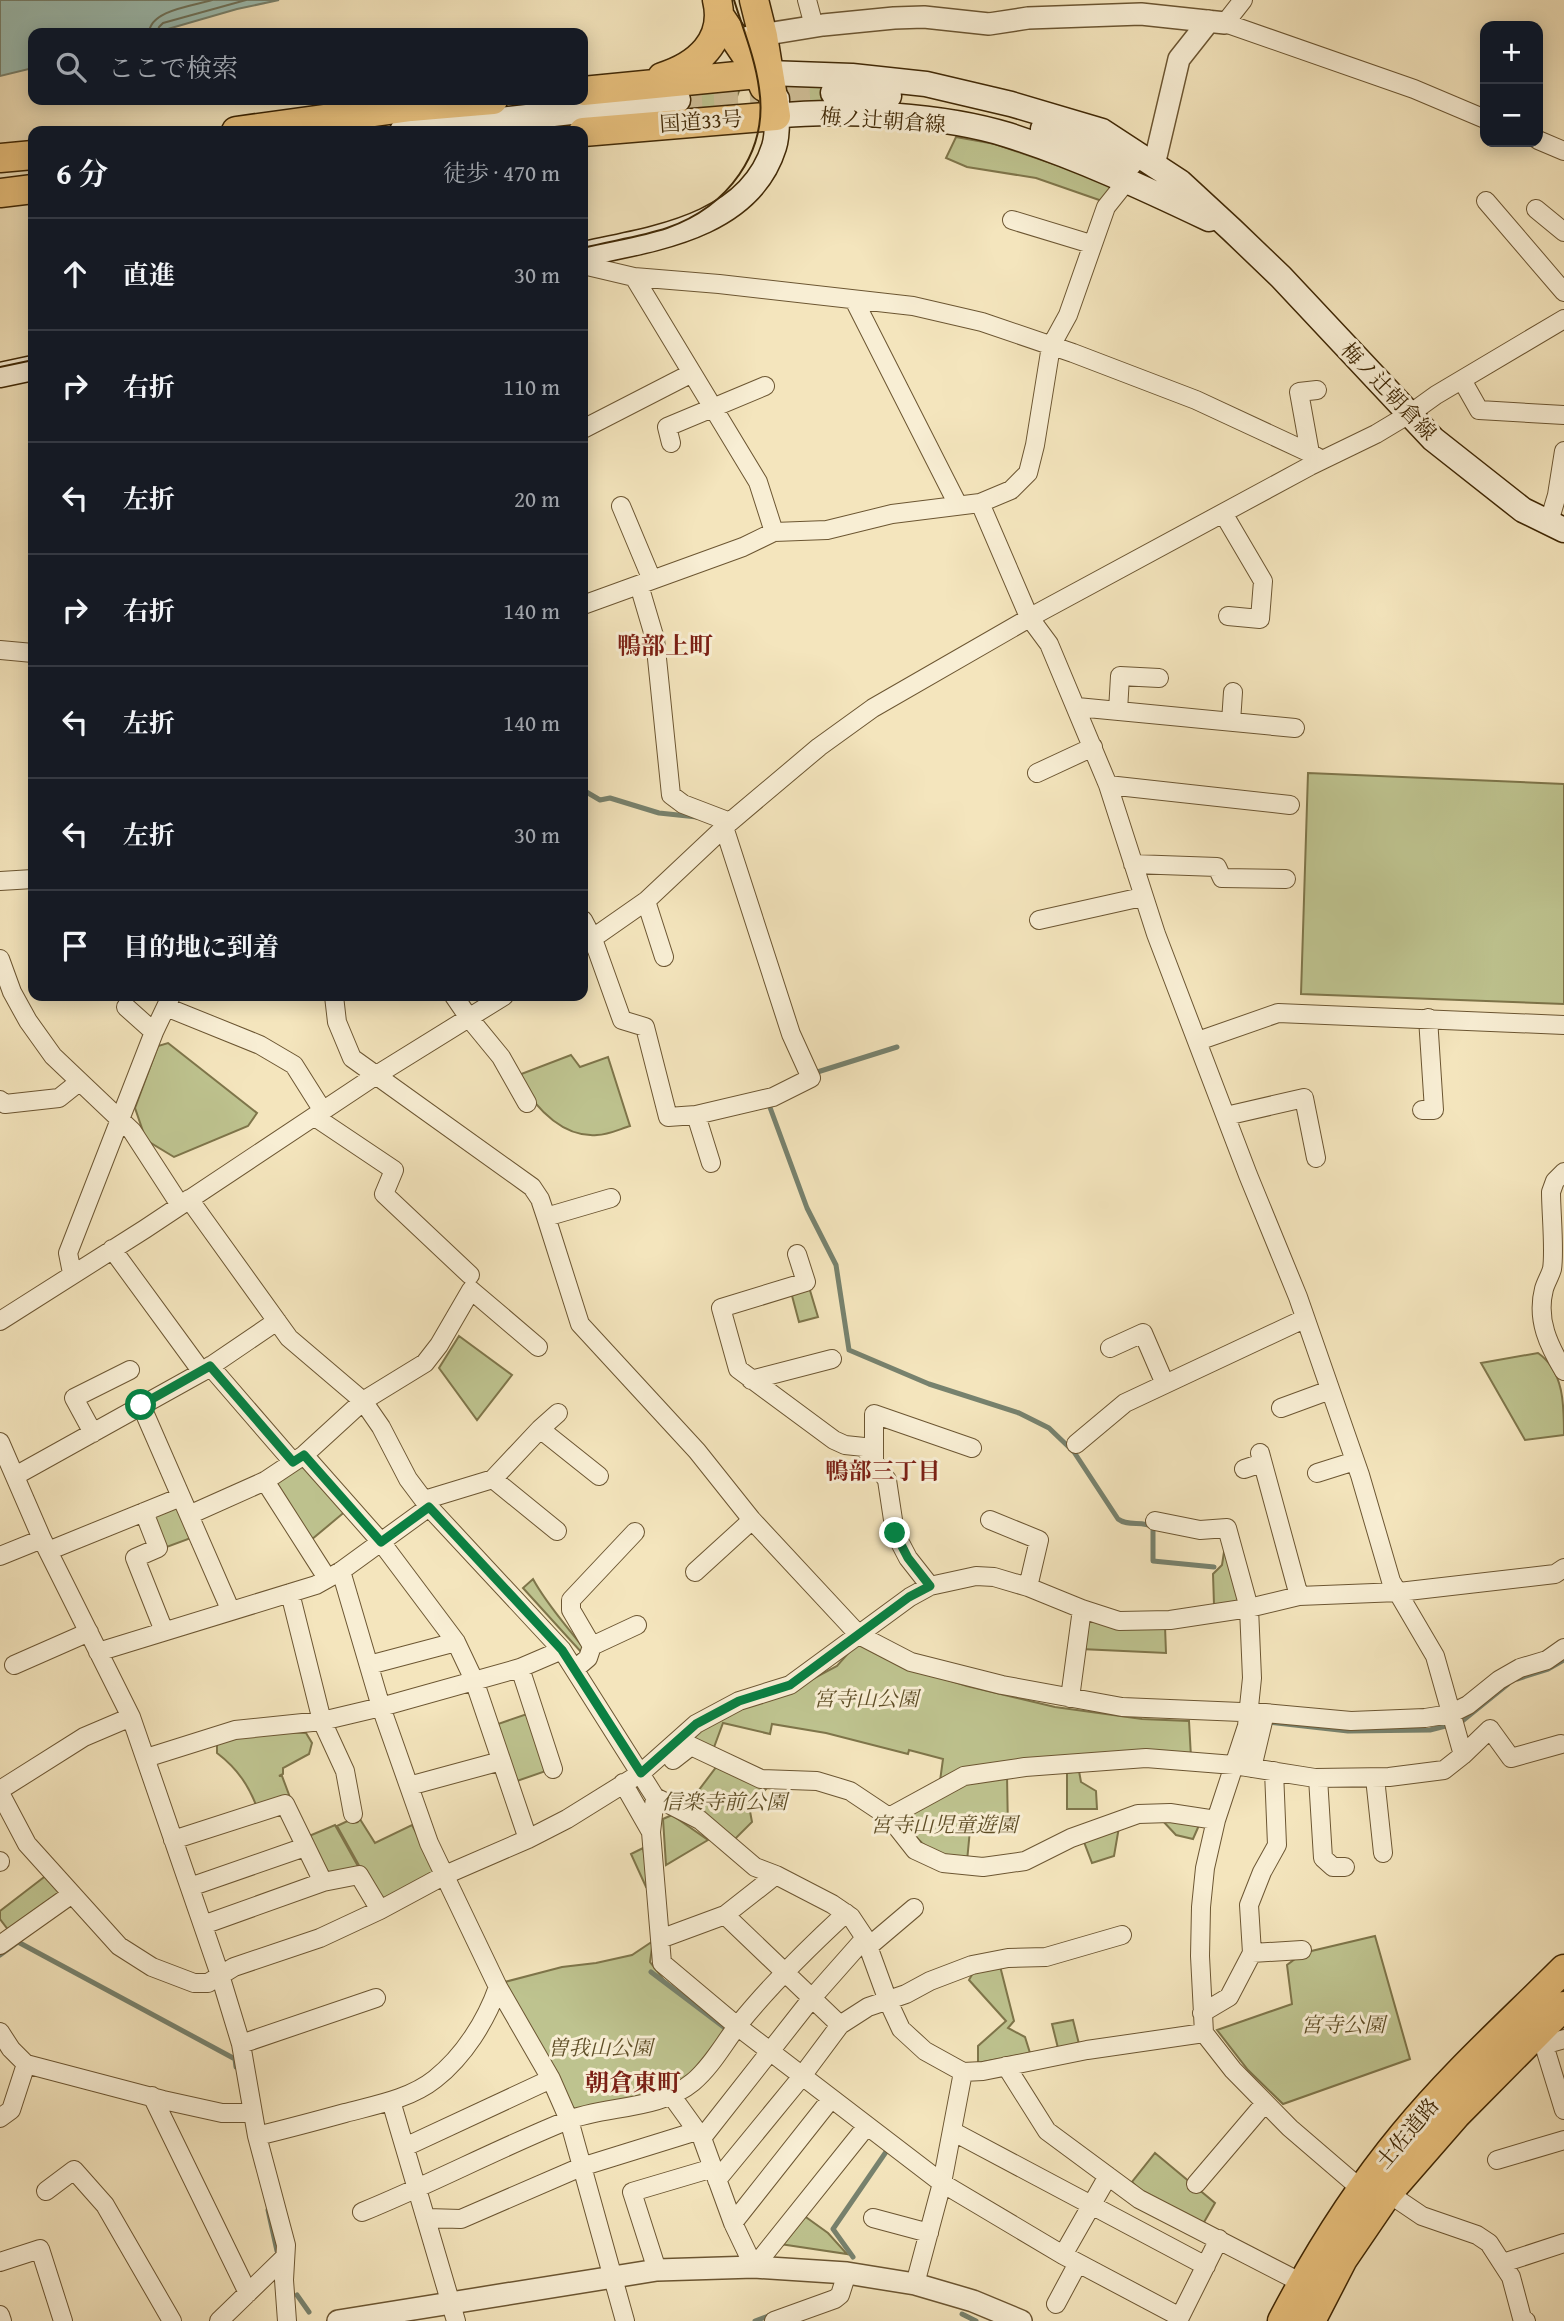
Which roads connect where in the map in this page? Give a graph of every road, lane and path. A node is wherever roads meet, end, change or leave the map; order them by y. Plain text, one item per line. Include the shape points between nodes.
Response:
1 (754, 0) edge
2 (807, 0) edge
3 (1243, 0) edge
4 (720, 14) edge
5 (1217, 22) junction
6 (814, 26) junction
7 (763, 36) junction
8 (798, 73) junction
9 (763, 74) junction
10 (633, 87) junction
11 (588, 91) edge
12 (833, 93) tunnel mouth
13 (678, 100) tunnel mouth
14 (434, 105) edge
15 (776, 116) junction
16 (1480, 116) edge
17 (272, 126) edge
18 (447, 126) edge
19 (588, 132) edge
20 (1543, 142) edge
21 (1564, 151) edge
22 (28, 155) edge
23 (0, 158) edge
24 (1154, 166) junction
25 (1126, 182) junction
26 (28, 190) edge
27 (1175, 191) junction
28 (0, 193) edge
29 (1486, 201) dead end
30 (1536, 209) dead end
31 (1012, 220) dead end
32 (1564, 232) edge
33 (1091, 244) junction
34 (588, 253) edge
35 (588, 266) edge
36 (634, 277) junction
37 (1564, 292) edge
38 (854, 300) junction
39 (1564, 319) edge
40 (1051, 346) junction
41 (28, 369) edge
42 (692, 373) junction
43 (0, 375) edge
44 (1462, 380) junction
45 (765, 386) dead end
46 (1317, 390) dead end
47 (713, 406) junction
48 (1411, 413) junction
49 (1564, 415) edge
50 (588, 426) edge
51 (671, 443) dead end
52 (1564, 450) edge
53 (1316, 456) junction
54 (1562, 471) edge
55 (980, 503) junction
56 (958, 505) junction
57 (621, 506) dead end
58 (1223, 513) junction
59 (1556, 526) edge
60 (774, 532) junction
61 (645, 582) junction
62 (588, 603) edge
63 (1228, 616) dead end
64 (1029, 617) junction
65 (0, 650) edge
66 (28, 653) edge
67 (1159, 678) dead end
68 (1233, 692) dead end
69 (1077, 707) junction
70 (1118, 711) junction
71 (1231, 722) junction
72 (1295, 729) dead end
73 (1093, 747) junction
74 (1037, 773) dead end
75 (1108, 785) junction
76 (1290, 805) dead end
77 (727, 824) junction
78 (1133, 864) junction
79 (28, 879) edge
80 (1286, 879) dead end
81 (0, 881) edge
82 (1142, 897) junction
83 (646, 901) junction
84 (1038, 920) dead end
85 (588, 942) edge
86 (664, 957) dead end
87 (0, 958) edge
88 (168, 1001) edge
89 (335, 1001) edge
90 (457, 1001) edge
91 (496, 1001) edge
92 (126, 1007) dead end
93 (469, 1018) junction
94 (1428, 1018) junction
95 (1564, 1025) edge
96 (154, 1032) junction
97 (1198, 1041) junction
98 (375, 1076) junction
99 (79, 1082) junction
100 (0, 1100) edge
101 (527, 1103) dead end
102 (1422, 1110) dead end
103 (319, 1114) junction
104 (696, 1115) junction
105 (1226, 1116) junction
106 (119, 1122) junction
107 (1316, 1158) dead end
108 (711, 1163) dead end
109 (1564, 1172) edge
110 (611, 1198) dead end
111 (184, 1202) junction
112 (546, 1217) junction
113 (112, 1249) junction
114 (797, 1254) dead end
115 (72, 1273) junction
116 (470, 1275) dead end
117 (1304, 1319) junction
118 (0, 1321) edge
119 (277, 1321) junction
120 (538, 1347) dead end
121 (1110, 1348) dead end
122 (832, 1359) dead end
123 (206, 1369) junction
124 (130, 1370) dead end
125 (1564, 1371) edge
126 (751, 1380) junction
127 (1165, 1384) junction
128 (1330, 1390) junction
129 (363, 1401) junction
130 (141, 1405) junction
131 (1281, 1408) dead end
132 (558, 1413) dead end
133 (540, 1429) junction
134 (93, 1433) junction
135 (0, 1441) edge
136 (1076, 1444) dead end
137 (972, 1448) dead end
138 (299, 1458) junction
139 (874, 1461) junction
140 (1355, 1461) junction
141 (1244, 1469) dead end
142 (8, 1470) edge
143 (1317, 1473) dead end
144 (598, 1476) dead end
145 (493, 1479) junction
146 (265, 1481) junction
147 (181, 1497) junction
148 (427, 1504) junction
149 (144, 1512) junction
150 (189, 1515) junction
151 (990, 1520) dead end
152 (1155, 1521) dead end
153 (748, 1523) junction
154 (557, 1531) dead end
155 (635, 1532) dead end
156 (381, 1542) junction
157 (45, 1545) junction
158 (0, 1556) edge
159 (695, 1572) dead end
160 (334, 1575) junction
161 (1561, 1576) edge
162 (930, 1586) junction
163 (1028, 1587) junction
164 (1399, 1592) junction
165 (290, 1593) junction
166 (1299, 1596) junction
167 (1249, 1608) junction
168 (230, 1609) junction
169 (1082, 1609) junction
170 (637, 1625) dead end
171 (164, 1630) junction
172 (89, 1632) junction
173 (855, 1637) junction
174 (456, 1642) junction
175 (592, 1646) junction
176 (1564, 1648) edge
177 (562, 1650) junction
178 (98, 1652) junction
179 (13, 1665) dead end
180 (369, 1665) junction
181 (520, 1668) junction
182 (575, 1669) junction
183 (474, 1680) junction
184 (1070, 1698) junction
185 (381, 1707) junction
186 (1450, 1714) junction
187 (131, 1717) junction
188 (322, 1721) junction
189 (1254, 1726) junction
190 (1560, 1744) dead end
191 (1463, 1755) junction
192 (146, 1758) junction
193 (501, 1761) junction
194 (1243, 1766) junction
195 (553, 1769) dead end
196 (1274, 1771) junction
197 (643, 1777) junction
198 (1375, 1777) junction
199 (1318, 1778) junction
200 (623, 1783) junction
201 (409, 1786) junction
202 (0, 1792) edge
203 (655, 1797) junction
204 (354, 1814) dead end
205 (890, 1818) junction
206 (1216, 1820) junction
207 (651, 1832) junction
208 (528, 1839) junction
209 (173, 1840) junction
210 (305, 1847) junction
211 (1383, 1853) dead end
212 (1345, 1867) dead end
213 (445, 1875) junction
214 (776, 1875) junction
215 (323, 1882) junction
216 (190, 1886) junction
217 (72, 1894) junction
218 (914, 1908) dead end
219 (380, 1910) junction
220 (846, 1913) junction
221 (726, 1914) junction
222 (203, 1925) junction
223 (1122, 1935) dead end
224 (660, 1939) junction
225 (866, 1943) junction
226 (0, 1945) edge
227 (1302, 1950) dead end
228 (1252, 1953) junction
229 (1564, 1969) edge
230 (785, 1970) junction
231 (220, 1975) junction
232 (498, 1987) junction
233 (376, 1998) dead end
234 (812, 1998) junction
235 (888, 2001) junction
236 (1564, 2006) edge
237 (1209, 2008) junction
238 (839, 2025) junction
239 (734, 2031) junction
240 (0, 2032) edge
241 (1204, 2033) junction
242 (1531, 2033) junction
243 (1564, 2039) edge
244 (242, 2044) junction
245 (768, 2057) junction
246 (26, 2064) junction
247 (1006, 2066) junction
248 (963, 2072) junction
249 (551, 2079) junction
250 (798, 2080) junction
251 (671, 2095) junction
252 (152, 2096) junction
253 (391, 2101) junction
254 (828, 2103) junction
255 (1265, 2103) junction
256 (1564, 2110) edge
257 (253, 2113) junction
258 (0, 2118) edge
259 (569, 2120) junction
260 (863, 2130) junction
261 (951, 2131) junction
262 (699, 2135) junction
263 (257, 2136) junction
264 (1564, 2140) edge
265 (405, 2147) junction
266 (1497, 2160) dead end
267 (581, 2167) junction
268 (715, 2174) junction
269 (1108, 2176) junction
270 (942, 2183) junction
271 (1195, 2184) dead end
272 (418, 2189) junction
273 (1361, 2189) junction
274 (46, 2190) dead end
275 (1388, 2193) junction
276 (1091, 2206) junction
277 (362, 2212) dead end
278 (427, 2218) junction
279 (873, 2218) dead end
280 (733, 2223) junction
281 (929, 2233) junction
282 (1219, 2239) junction
283 (1564, 2244) edge
284 (285, 2257) junction
285 (1070, 2259) junction
286 (1507, 2261) junction
287 (0, 2262) edge
288 (1206, 2266) junction
289 (754, 2267) junction
290 (657, 2270) junction
291 (846, 2273) junction
292 (612, 2277) junction
293 (1302, 2283) junction
294 (915, 2284) junction
295 (248, 2293) junction
296 (1056, 2304) dead end
297 (454, 2312) edge
298 (0, 2315) edge
299 (1523, 2320) edge
300 (2, 2321) edge
301 (63, 2321) edge
302 (172, 2321) edge
303 (219, 2321) edge
304 (287, 2321) edge
305 (338, 2321) edge
306 (625, 2321) edge
307 (774, 2321) edge
308 (1021, 2321) edge
309 (1282, 2321) edge
310 (1311, 2321) edge

1 - 7 highway, 国道33号
2 - 6 street
3 - 5 street
4 - 7 street via 737,34
4 - 9 highway
4 - 10 highway, 国道33号 via 713,41 683,71
5 - 6 street via 1141,14 989,24 894,18
5 - 16 street
5 - 24 street via 1179,59
6 - 7 street
7 - 9 highway, 国道33号
8 - 9 main road, 梅ノ辻朝倉線
8 - 15 main road via 780,87
8 - 24 main road, 梅ノ辻朝倉線 via 926,84 1010,104 1102,131
9 - 10 highway, 国道33号
9 - 15 highway, 国道33号
10 - 11 highway, 国道33号
12 - 27 main road via 964,105 1090,147
13 - 18 main road
14 - 17 highway
15 - 19 highway, 国道33号
15 - 25 main road, 梅ノ辻朝倉線 via 924,118 1006,135
15 - 34 main road via 777,134 765,168 729,207 680,232
20 - 21 street
22 - 23 highway
24 - 27 main road, 梅ノ辻朝倉線
25 - 27 main road, 梅ノ辻朝倉線
25 - 33 street via 1106,207
26 - 28 highway
27 - 48 main road, 梅ノ辻朝倉線 via 1232,230
29 - 37 street
30 - 32 street
31 - 33 street
33 - 40 street via 1068,315
35 - 36 street
36 - 38 street
36 - 42 street
38 - 40 street via 913,306
38 - 56 street
39 - 44 street
40 - 53 street via 1196,400
40 - 55 street via 1028,473 1012,490
41 - 43 main road
42 - 47 street
42 - 50 street
44 - 48 street
44 - 49 street via 1479,410
45 - 47 street
46 - 53 street via 1299,392
47 - 51 street via 667,427
47 - 60 street via 758,482
48 - 53 street via 1376,434
48 - 59 main road, 梅ノ辻朝倉線 via 1442,446 1524,510
52 - 54 street
53 - 58 street
54 - 59 street
55 - 56 street
55 - 64 street
56 - 60 street via 892,514 827,530
57 - 61 street
58 - 63 street via 1263,581 1260,619
58 - 64 street
60 - 61 street
61 - 62 street
61 - 77 street via 671,795
64 - 69 street via 1049,644
64 - 77 street via 873,708
65 - 66 street
67 - 70 street via 1120,676
68 - 71 street
69 - 70 street
69 - 73 street
70 - 71 street
71 - 72 street
73 - 74 street
73 - 75 street
75 - 76 street
75 - 78 street
77 - 83 street
77 - 104 street via 791,1034 811,1077 773,1097
78 - 80 street via 1217,867 1222,878
78 - 82 street
79 - 81 street
82 - 84 street
82 - 97 street
83 - 85 street
83 - 86 street
85 - 104 street via 622,1020 645,1027 668,1117
87 - 99 street via 27,1021
88 - 96 street
88 - 103 street via 294,1065
89 - 98 street via 337,1022 352,1058
90 - 93 street
91 - 93 street
92 - 96 street
93 - 98 street
93 - 101 street via 501,1057
94 - 95 street
94 - 97 street via 1278,1013
94 - 102 street via 1434,1110
96 - 106 street
97 - 105 street
98 - 103 street
98 - 112 street via 532,1187
99 - 100 street via 59,1098 5,1104
99 - 106 street
103 - 111 street
103 - 116 street via 394,1170 384,1194
104 - 108 street
105 - 107 street via 1304,1098
105 - 117 street
106 - 111 street via 132,1132
106 - 115 street via 68,1253
109 - 125 street via 1550,1192 1552,1267 1542,1307 1548,1345
110 - 112 street
111 - 113 street
111 - 119 street
112 - 153 street via 580,1324 696,1451
113 - 115 street
113 - 123 street
114 - 126 street via 806,1282 713,1310 738,1369
115 - 118 street
117 - 127 street
117 - 128 street
119 - 123 street
119 - 129 street via 289,1338
120 - 129 street via 471,1290 425,1363
121 - 127 street via 1143,1333
122 - 126 street
123 - 130 street
123 - 138 street
124 - 134 street via 74,1398
126 - 139 street via 834,1440 864,1447
127 - 136 street via 1125,1403
128 - 131 street
128 - 140 street
129 - 138 street
129 - 148 street
130 - 134 street
130 - 147 street
132 - 133 street
133 - 144 street
133 - 145 street
134 - 142 street
135 - 142 street
137 - 139 street via 874,1414
138 - 146 street
138 - 156 street
139 - 162 street via 887,1480 895,1533
140 - 143 street
140 - 164 street via 1391,1581
141 - 166 street via 1261,1458
142 - 157 street
145 - 148 street
145 - 154 street
146 - 150 street
146 - 160 street
147 - 149 street
147 - 150 street
148 - 156 street
148 - 177 street
149 - 157 street
149 - 171 street via 158,1548 135,1558
150 - 168 street
151 - 163 street via 1038,1540
152 - 167 street via 1200,1530 1227,1528
153 - 159 street
153 - 173 street
155 - 175 street via 570,1600
156 - 160 street
156 - 174 street
157 - 158 street
157 - 172 street
160 - 165 street
160 - 180 street
161 - 164 street
162 - 163 street via 976,1576
162 - 173 street
163 - 169 street
164 - 166 street
164 - 186 street via 1435,1656
165 - 168 street
165 - 188 street
166 - 167 street
167 - 169 street via 1170,1620 1125,1620
167 - 189 street
168 - 171 street
169 - 184 street
170 - 175 street
171 - 178 street
172 - 178 street
172 - 179 street
173 - 184 street via 911,1662
173 - 197 street via 790,1685 739,1701 696,1724
174 - 180 street
174 - 183 street
175 - 182 street
176 - 186 street via 1499,1680
177 - 181 street
177 - 182 street
178 - 187 street
180 - 185 street
181 - 183 street
181 - 195 street
182 - 197 street
183 - 185 street
183 - 193 street
184 - 189 street
185 - 188 street
185 - 201 street
186 - 189 street
186 - 191 street
187 - 192 street
187 - 202 street via 84,1737
188 - 192 street via 235,1730
188 - 204 street via 345,1771
189 - 194 street
190 - 191 street via 1511,1758 1490,1729
191 - 198 street via 1444,1770
192 - 209 street
193 - 201 street
193 - 208 street
194 - 196 street
194 - 205 street via 1146,1758 964,1776
194 - 206 street
196 - 199 street
196 - 228 street via 1277,1845 1249,1905
197 - 200 street
197 - 203 street
197 - 205 street via 691,1746 761,1779 817,1780 850,1791
198 - 199 street
198 - 211 street
199 - 212 street via 1323,1858 1333,1867
200 - 207 street
200 - 208 street
201 - 213 street
202 - 217 street via 27,1844
203 - 207 street
203 - 214 street via 700,1820 755,1867
205 - 206 street via 915,1850 943,1863 983,1867 1025,1861 1071,1838 1138,1814
206 - 237 street via 1201,1907
207 - 224 street
208 - 213 street
209 - 210 street via 285,1804
209 - 216 street
210 - 215 street
210 - 216 street
213 - 219 street
213 - 232 street
214 - 220 street
214 - 221 street
215 - 219 street via 359,1875
215 - 222 street
216 - 222 street
217 - 226 street
217 - 231 street via 119,1946 152,1968 194,1983 208,1983
218 - 225 street
219 - 231 street
220 - 225 street
220 - 230 street
221 - 224 street
221 - 230 street
222 - 231 street
223 - 235 street via 1045,1957 972,1965
224 - 239 street via 662,1963
225 - 234 street
225 - 235 street
227 - 228 street
228 - 237 street via 1229,1997
229 - 242 highway, 土佐道路
230 - 234 street
230 - 239 street
231 - 244 street
232 - 249 street
232 - 253 street via 479,2029 451,2063 434,2080
233 - 244 street
234 - 238 street
234 - 245 street
235 - 238 street
235 - 248 street via 901,2029 925,2050
236 - 242 highway, 土佐道路
237 - 241 street
238 - 250 street
239 - 245 street
239 - 251 street via 692,2083
240 - 246 street
241 - 247 street
241 - 255 street
242 - 243 street
242 - 256 street
242 - 273 highway, 土佐道路 via 1406,2132
242 - 275 highway, 土佐道路
244 - 257 street
245 - 250 street
245 - 262 street
246 - 252 street
246 - 258 street via 11,2110
247 - 248 street
247 - 269 street via 1047,2132
248 - 261 street
249 - 259 street
249 - 265 street
250 - 254 street
250 - 268 street
251 - 259 street
251 - 262 street
252 - 257 street via 222,2113
252 - 295 street
253 - 263 street
253 - 265 street
254 - 260 street
254 - 280 street
255 - 271 street
255 - 273 street
257 - 263 street
259 - 267 street
259 - 272 street
260 - 270 street
260 - 289 street
261 - 270 street
261 - 276 street
262 - 267 street
262 - 268 street
263 - 284 street via 286,2245
264 - 266 street
265 - 272 street
267 - 278 street via 461,2219
267 - 292 street
268 - 280 street
268 - 290 street via 632,2192
269 - 276 street
269 - 282 street via 1139,2199
270 - 281 street
270 - 285 street
272 - 277 street
272 - 278 street
273 - 293 highway, 土佐道路
274 - 302 street via 75,2170 105,2205
275 - 286 street via 1422,2216 1477,2235
275 - 310 highway, 土佐道路 via 1343,2259
276 - 285 street
276 - 288 street
278 - 297 street
279 - 281 street
280 - 289 street
281 - 294 street
282 - 288 street
282 - 293 street
283 - 286 street
284 - 295 street
284 - 304 street
285 - 288 street via 1180,2317
285 - 296 street
286 - 299 street
287 - 301 street via 40,2249
289 - 290 street
289 - 291 street
290 - 292 street
291 - 294 street
291 - 307 street via 835,2299
292 - 297 street
292 - 306 street
293 - 309 highway, 土佐道路
294 - 308 street
295 - 303 street
297 - 305 street
298 - 300 street

